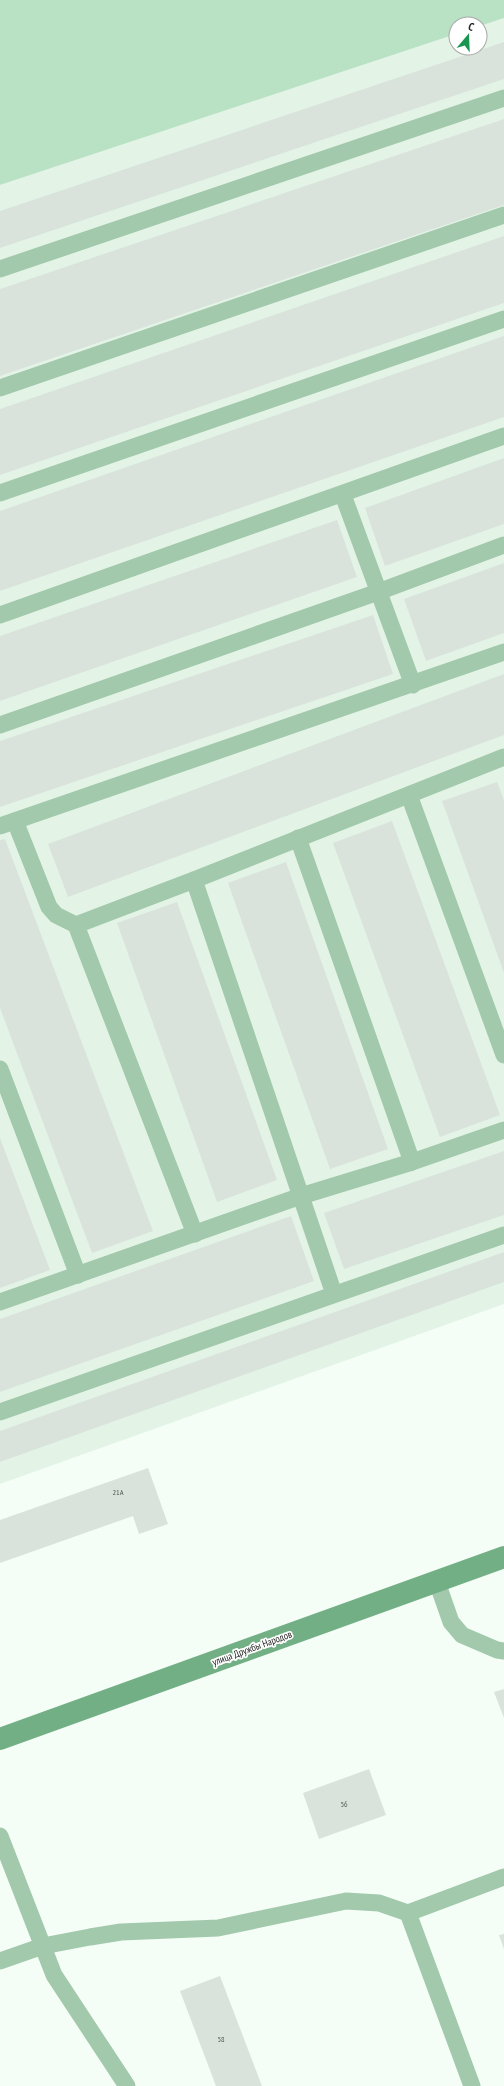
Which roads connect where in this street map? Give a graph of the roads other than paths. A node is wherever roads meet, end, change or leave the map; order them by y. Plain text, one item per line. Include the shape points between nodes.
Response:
1 (504, 98) edge
2 (504, 215) edge
3 (0, 269) edge
4 (504, 319) edge
5 (0, 388) edge
6 (504, 436) edge
7 (0, 492) edge
8 (343, 495) junction
9 (504, 545) edge
10 (378, 592) junction
11 (0, 615) edge
12 (504, 652) edge
13 (413, 685) junction
14 (0, 725) edge
15 (504, 757) edge
16 (409, 794) junction
17 (8, 824) edge
18 (298, 838) junction
19 (194, 880) junction
20 (76, 925) junction
21 (504, 1055) edge
22 (0, 1069) edge
23 (504, 1130) edge
24 (412, 1162) junction
25 (301, 1196) junction
26 (195, 1234) junction
27 (504, 1235) edge
28 (78, 1275) junction
29 (334, 1294) junction
30 (0, 1302) edge
31 (0, 1412) edge
32 (504, 1557) edge
33 (437, 1582) junction
34 (504, 1651) edge
35 (0, 1739) edge
36 (0, 1836) edge
37 (504, 1877) edge
38 (408, 1913) junction
39 (43, 1946) junction
40 (0, 1961) edge
41 (127, 2086) edge
42 (472, 2086) edge

1 - 3 lane
2 - 5 lane
4 - 7 lane
6 - 8 lane
8 - 10 lane
8 - 11 lane
9 - 10 lane
10 - 13 lane
10 - 14 lane
12 - 13 lane
13 - 17 lane
15 - 16 lane
16 - 18 lane
16 - 21 lane
17 - 20 lane via 49,907
18 - 19 lane
18 - 24 lane
19 - 20 lane
19 - 25 lane
20 - 26 lane
22 - 28 lane
23 - 24 lane
24 - 25 lane
25 - 26 lane
25 - 29 lane
26 - 28 lane
27 - 29 lane
28 - 30 lane
29 - 31 lane
32 - 33 main road, улица Дружбы Народов
33 - 34 lane via 451,1622 462,1635
33 - 35 main road, улица Дружбы Народов
36 - 39 lane
37 - 38 lane
38 - 39 lane via 379,1903 346,1901 218,1928 121,1932
38 - 42 lane
39 - 40 lane
39 - 41 lane via 54,1975

